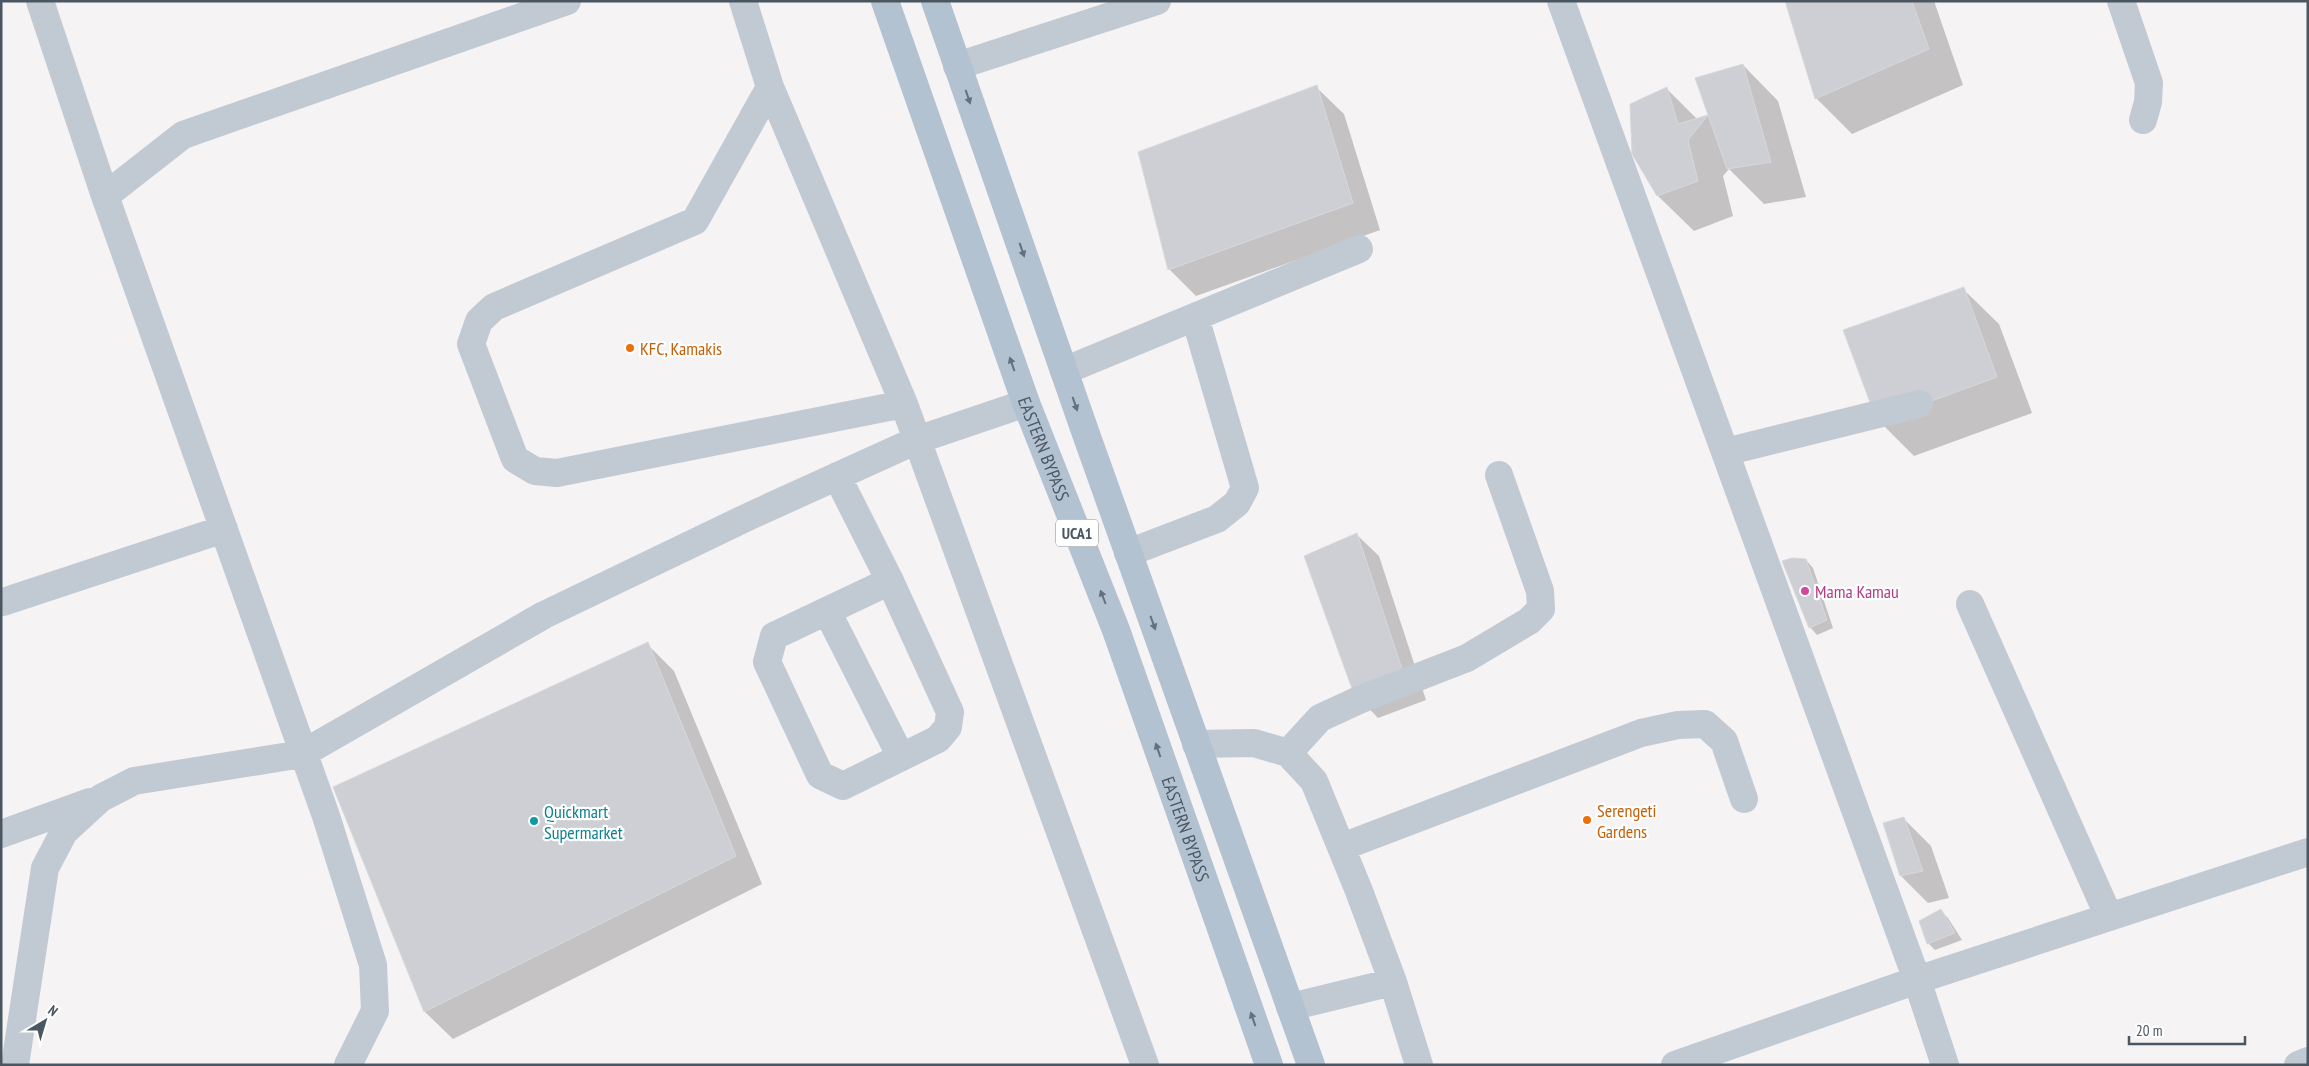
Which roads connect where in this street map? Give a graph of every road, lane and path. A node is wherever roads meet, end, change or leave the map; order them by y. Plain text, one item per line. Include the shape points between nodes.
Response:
1 (40, 1) edge
2 (568, 1) edge
3 (884, 1) edge
4 (934, 1) edge
5 (1157, 1) edge
6 (1561, 1) edge
7 (2121, 1) edge
8 (744, 3) edge
9 (957, 66) junction
10 (770, 87) junction
11 (2143, 120) dead end
12 (105, 196) junction
13 (1359, 249) dead end
14 (1195, 317) junction
15 (1064, 371) junction
16 (1026, 403) junction
17 (904, 404) junction
18 (1919, 404) dead end
19 (917, 440) junction
20 (1725, 452) junction
21 (1499, 475) dead end
22 (837, 476) junction
23 (224, 529) junction
24 (1128, 554) junction
25 (890, 582) junction
26 (3, 602) dead end
27 (1970, 604) dead end
28 (828, 611) junction
29 (1196, 744) junction
30 (1288, 753) junction
31 (302, 754) junction
32 (901, 758) junction
33 (101, 798) junction
34 (1744, 799) dead end
35 (1, 834) edge
36 (1342, 847) junction
37 (2308, 852) edge
38 (2109, 917) junction
39 (1917, 980) junction
40 (1393, 982) junction
41 (1290, 1007) junction
42 (2308, 1061) edge
43 (15, 1065) edge
44 (348, 1065) edge
45 (1145, 1065) edge
46 (1269, 1065) edge
47 (1311, 1065) edge
48 (1419, 1065) edge
49 (1674, 1065) edge
50 (1945, 1065) edge
51 (2298, 1065) edge

1 - 12 street
2 - 12 street via 183,136
16 -> 3 main road, EASTERN BYPASS / UCA1
4 - 9 main road, UCA1
5 - 9 street
6 - 20 street
7 - 11 street via 2149,83
8 - 10 street
9 -> 15 main road, UCA1
10 - 17 street
10 - 17 street via 695,221 494,307 478,321 471,344 515,459 535,471 557,473
12 - 23 street
13 - 14 street
14 - 15 street
14 - 24 street via 1246,488 1237,504 1217,519
15 -> 24 main road, UCA1
16 - 19 street
46 -> 16 main road, EASTERN BYPASS / UCA1 via 1116,630
17 - 19 street
18 - 20 street
19 - 22 street
19 - 45 street
20 - 39 street
21 - 30 street via 1540,591 1541,609 1529,621 1467,658 1320,718
22 - 25 street
22 - 31 street via 544,615
23 - 26 street
23 - 31 street
24 -> 29 main road, UCA1
25 - 28 street
25 - 32 street via 950,712 948,727 938,739
27 - 38 street
28 - 32 street
28 - 32 street via 774,636 767,662 820,775 843,786
29 - 30 street via 1254,743
29 - 41 main road, UCA1
30 - 36 street via 1314,781
31 - 33 street via 134,782
31 - 44 street via 326,816 373,965 375,1011
33 - 35 street
33 - 43 street via 64,832 45,868
34 - 36 street via 1724,741 1705,724 1678,725 1641,732
36 - 40 street
37 - 38 street
38 - 39 street
39 - 49 street
39 - 50 street
40 - 41 street
40 - 48 street
41 - 47 main road, UCA1
42 - 51 street

